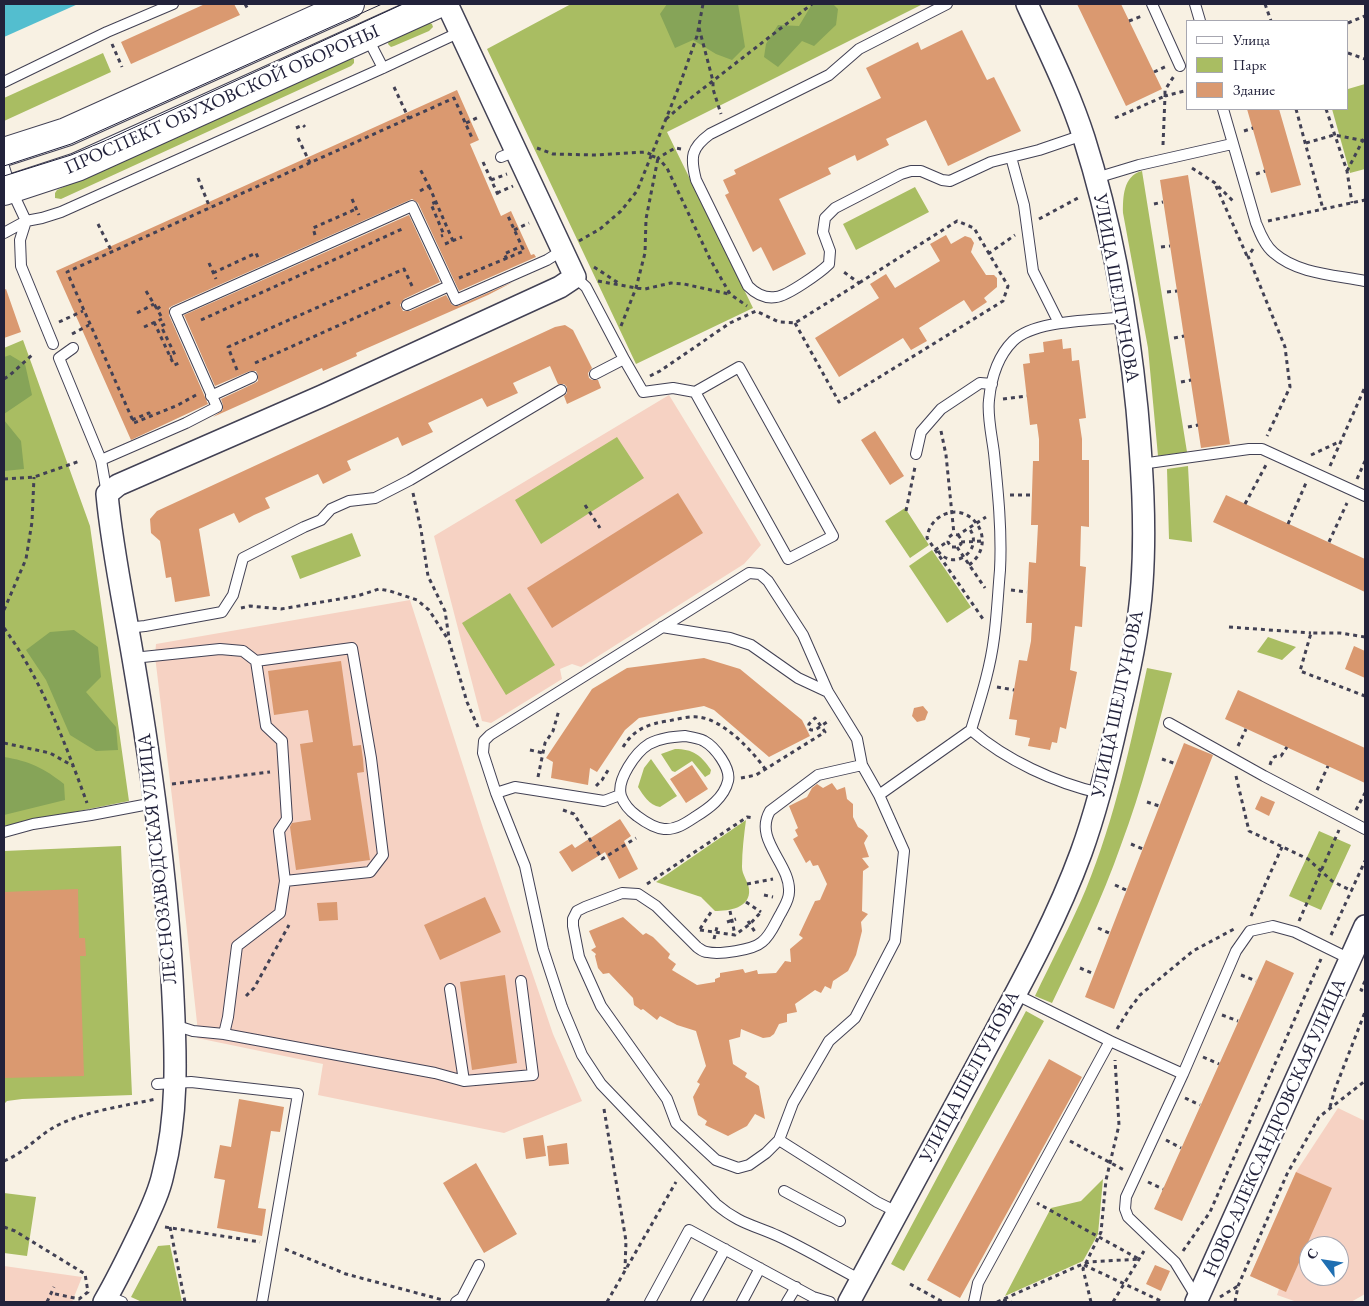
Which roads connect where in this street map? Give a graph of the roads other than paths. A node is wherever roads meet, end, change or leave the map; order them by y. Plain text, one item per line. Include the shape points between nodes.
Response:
1 (173, 4) edge
2 (350, 4) edge
3 (437, 4) edge
4 (446, 4) edge
5 (947, 4) edge
6 (1027, 4) edge
7 (1195, 4) edge
8 (1156, 5) edge
9 (1200, 20) edge
10 (460, 32) junction
11 (366, 36) junction
12 (1180, 66) road end
13 (383, 68) junction
14 (4, 82) edge
15 (1223, 110) edge
16 (1083, 135) junction
17 (1232, 144) junction
18 (4, 152) edge
19 (1011, 157) junction
20 (1096, 178) junction
21 (6, 182) edge
22 (26, 221) junction
23 (4, 233) edge
24 (567, 247) junction
25 (583, 275) junction
26 (1365, 281) edge
27 (449, 286) junction
28 (407, 306) dead end
29 (1126, 317) junction
30 (1059, 323) junction
31 (54, 344) dead end
32 (74, 348) dead end
33 (624, 360) junction
34 (595, 374) dead end
35 (252, 377) dead end
36 (992, 384) junction
37 (561, 390) dead end
38 (695, 392) junction
39 (211, 396) junction
40 (916, 454) road end
41 (101, 460) junction
42 (1141, 464) junction
43 (107, 494) junction
44 (1365, 496) edge
45 (662, 627) junction
46 (127, 628) junction
47 (133, 658) junction
48 (256, 661) junction
49 (828, 692) junction
50 (1169, 723) dead end
51 (971, 730) junction
52 (862, 765) junction
53 (496, 793) junction
54 (1100, 793) junction
55 (620, 795) junction
56 (879, 795) junction
57 (154, 803) junction
58 (1365, 829) edge
59 (4, 832) edge
60 (286, 881) junction
61 (1365, 926) edge
62 (1350, 959) junction
63 (521, 981) dead end
64 (450, 989) dead end
65 (1015, 994) junction
66 (174, 1025) junction
67 (224, 1034) junction
68 (1110, 1041) junction
69 (1183, 1074) junction
70 (464, 1082) junction
71 (166, 1083) junction
72 (779, 1140) junction
73 (784, 1191) dead end
74 (897, 1212) junction
75 (840, 1222) dead end
76 (725, 1249) junction
77 (479, 1265) dead end
78 (760, 1268) junction
79 (861, 1280) junction
80 (796, 1287) junction
81 (111, 1300) edge
82 (1198, 1301) edge
83 (262, 1302) edge
84 (456, 1302) edge
85 (650, 1302) edge
86 (696, 1302) edge
87 (742, 1302) edge
88 (787, 1302) edge
89 (830, 1302) edge
90 (850, 1302) edge
91 (974, 1302) edge

1 - 14 lane
2 - 18 main road, ПРОСПЕКТ ОБУХОВСКОЙ ОБОРОНЫ via 66,132
3 - 11 main road, ПРОСПЕКТ ОБУХОВСКОЙ ОБОРОНЫ
4 - 10 street
5 - 19 lane via 859,49 828,75 700,141 692,164 696,180 748,286 765,297 777,297 818,275 829,264 830,251 823,232 825,218 835,208 901,174 921,171 950,181 991,162
6 - 16 street, УЛИЦА ШЕЛГУНОВА
7 - 9 lane
8 - 12 lane
10 - 13 lane
10 - 24 street via 510,160
11 - 13 lane
11 - 21 main road, ПРОСПЕКТ ОБУХОВСКОЙ ОБОРОНЫ via 77,167
13 - 22 lane via 61,212
15 - 17 lane
16 - 19 lane
16 - 20 street, УЛИЦА ШЕЛГУНОВА
17 - 20 lane
17 - 26 lane via 1256,223 1272,252 1304,270
19 - 30 lane via 1024,205 1033,271
20 - 29 street, УЛИЦА ШЕЛГУНОВА
21 - 22 lane
22 - 23 lane
22 - 31 lane via 20,240 21,266
24 - 25 street
24 - 27 lane via 547,260 456,300
25 - 33 lane
25 - 43 street via 322,396 118,485
27 - 28 lane
27 - 39 lane via 412,206 222,290 175,312
29 - 30 lane
29 - 42 street, УЛИЦА ШЕЛГУНОВА
30 - 36 lane via 1024,332 1013,340 1003,353
32 - 41 lane via 59,358
33 - 34 lane
33 - 38 lane via 643,392 673,388
35 - 39 lane
36 - 40 lane via 980,383 938,413 921,432
36 - 51 lane via 989,400 1000,540 998,591 988,668
37 - 46 lane via 410,480 375,498 349,501 331,508 321,520 243,558 233,595 222,612
38 - 38 lane via 739,367 833,536 788,559
39 - 41 lane via 217,407
41 - 43 lane
42 - 44 lane via 1248,449 1267,451
42 - 54 street, УЛИЦА ШЕЛГУНОВА via 1143,546 1139,616 1133,656
43 - 46 street, ЛЕСНОЗАВОДСКАЯ УЛИЦА
45 - 49 lane via 730,638 751,645 798,678
45 - 49 lane via 749,573 760,574 768,581 803,635
45 - 53 lane via 499,729 484,742 483,753
46 - 47 street, ЛЕСНОЗАВОДСКАЯ УЛИЦА
47 - 48 lane via 220,649 243,651
47 - 57 street, ЛЕСНОЗАВОДСКАЯ УЛИЦА
48 - 60 lane via 266,726 282,741 287,819 279,830
48 - 60 lane via 352,648 371,758 383,855 370,872
49 - 52 lane via 858,739
50 - 58 lane
51 - 54 lane via 997,750 1064,784
51 - 56 lane
52 - 56 lane
52 - 72 lane via 818,775 777,805 766,818 766,833 790,893 770,934 762,943 751,948 705,952 697,948 656,906 638,894 622,893 585,907 573,919 579,957 601,1006 667,1099 676,1123 716,1160 738,1168 766,1153
53 - 55 lane via 515,786 604,801
53 - 79 lane via 525,866 543,949 562,1006 582,1055 601,1084 728,1214 778,1236
54 - 65 street, УЛИЦА ШЕЛГУНОВА via 1082,852 1057,911
55 - 55 lane via 622,780 632,760 647,745 666,737 685,736 704,741 718,754 727,769 728,781 721,796 708,809 680,827 664,829 650,825 630,811
56 - 72 lane via 904,852 894,941 855,1018 829,1041 793,1103
57 - 59 lane
57 - 66 street, ЛЕСНОЗАВОДСКАЯ УЛИЦА via 171,941
60 - 67 lane via 280,913 237,946
61 - 62 street, НОВО-АЛЕКСАНДРОВСКАЯ УЛИЦА
62 - 69 lane via 1294,932 1273,926 1248,926
62 - 82 street, НОВО-АЛЕКСАНДРОВСКАЯ УЛИЦА
63 - 70 lane via 533,1075
64 - 70 lane
65 - 68 lane
65 - 74 street, УЛИЦА ШЕЛГУНОВА
66 - 67 lane via 193,1031
66 - 71 street, ЛЕСНОЗАВОДСКАЯ УЛИЦА
67 - 70 lane via 435,1073
68 - 69 lane
68 - 91 lane via 978,1283
69 - 82 lane via 1126,1197 1125,1209 1128,1217 1175,1262
71 - 81 street, ЛЕСНОЗАВОДСКАЯ УЛИЦА via 172,1130 163,1177
71 - 83 lane via 191,1082 298,1094
72 - 74 lane
73 - 75 lane
74 - 79 street, УЛИЦА ШЕЛГУНОВА
76 - 78 lane
76 - 85 lane via 689,1230
76 - 86 lane
77 - 84 lane via 462,1298
78 - 80 lane
78 - 87 lane
79 - 90 street, УЛИЦА ШЕЛГУНОВА
80 - 88 lane
80 - 89 lane

